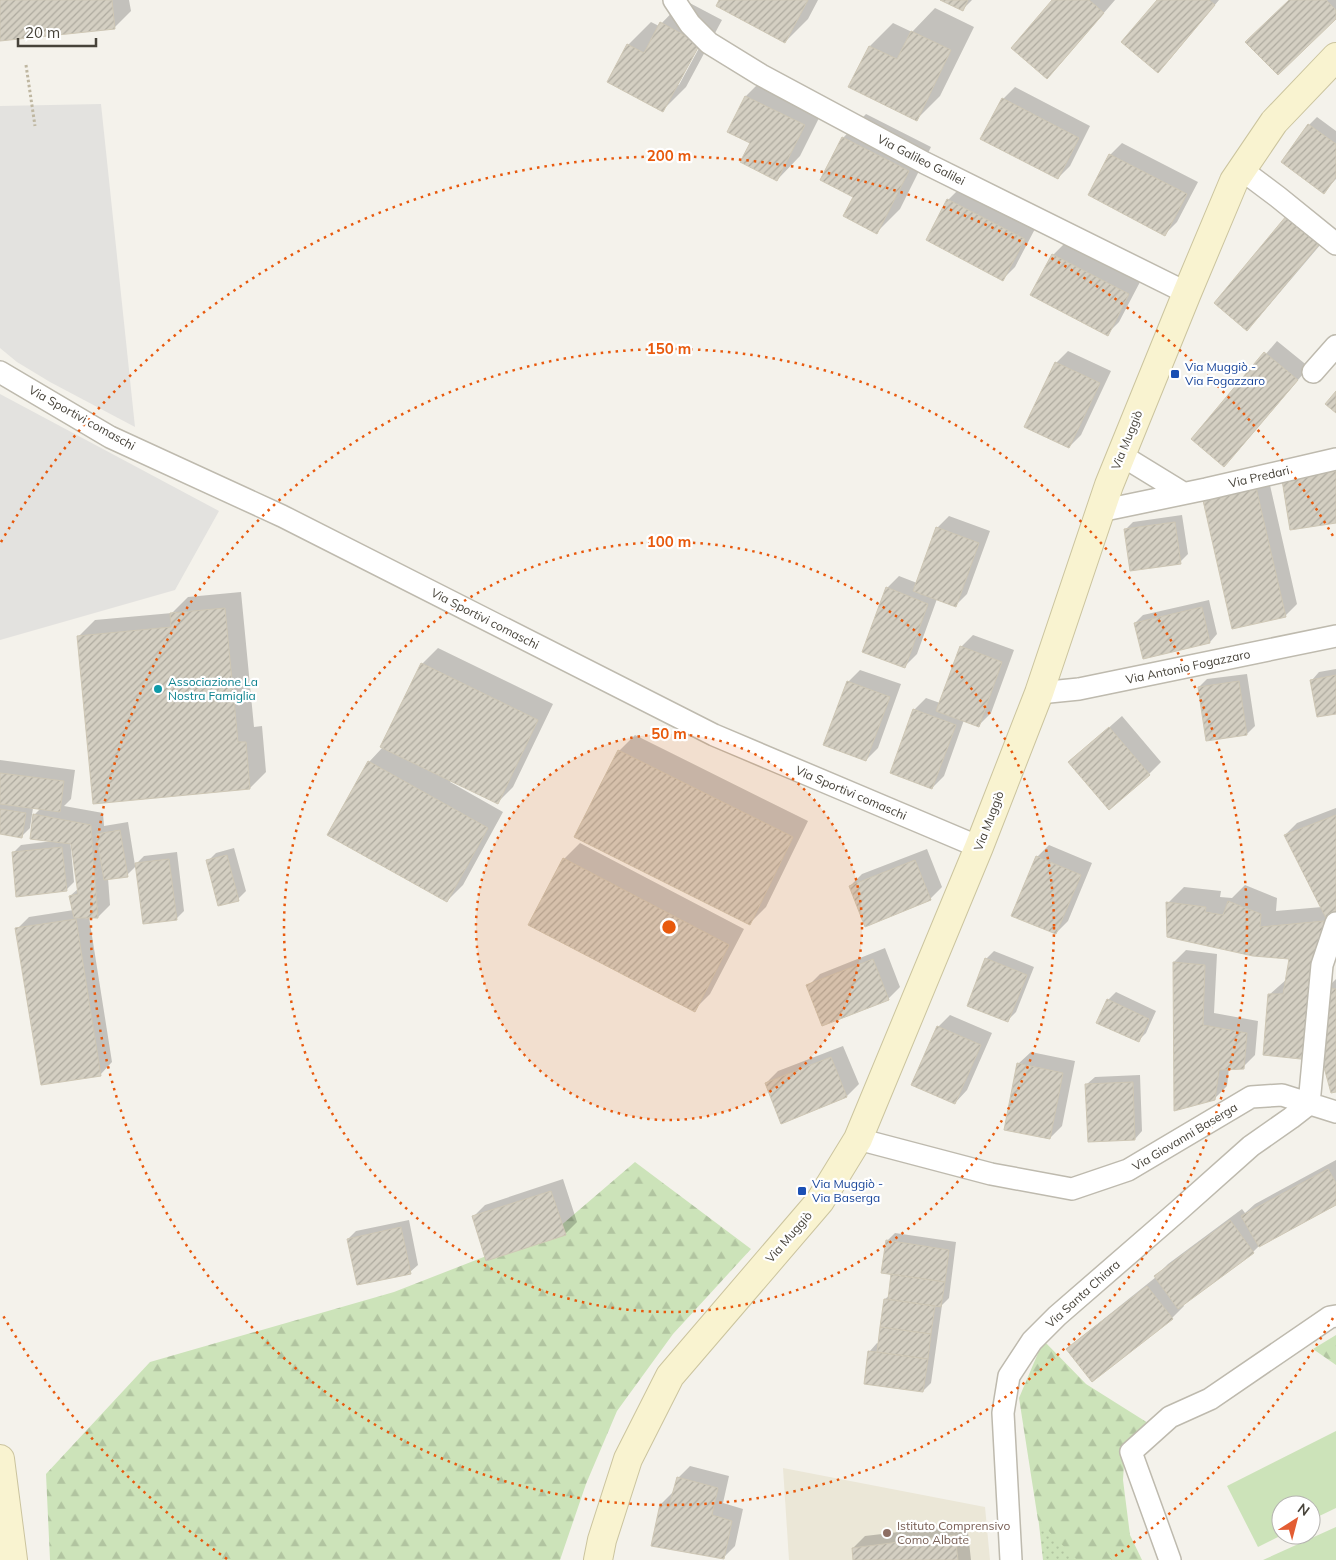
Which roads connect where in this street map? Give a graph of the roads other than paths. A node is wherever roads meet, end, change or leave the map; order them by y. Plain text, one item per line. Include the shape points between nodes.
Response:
1 (674, 0) edge
2 (1336, 57) edge
3 (1242, 170) junction
4 (1336, 244) edge
5 (1187, 293) junction
6 (1336, 346) edge
7 (0, 372) edge
8 (1313, 372) dead end
9 (1121, 455) junction
10 (1336, 459) edge
11 (1183, 493) junction
12 (1100, 512) junction
13 (1336, 636) edge
14 (1039, 693) junction
15 (979, 847) junction
16 (1336, 923) edge
17 (1309, 1104) junction
18 (1336, 1112) edge
19 (858, 1139) junction
20 (1336, 1316) edge
21 (0, 1459) edge
22 (13, 1560) edge
23 (598, 1560) edge
24 (1011, 1560) edge
25 (1170, 1560) edge

1 - 5 street, Via Galileo Galilei via 709,44 761,75 925,163
2 - 3 street, Via Muggiò via 1274,122
3 - 4 street
3 - 5 street, Via Muggiò via 1234,181
5 - 9 street, Via Muggiò
6 - 8 street
7 - 15 street, Via Sportivi comaschi via 110,437 282,516 714,735
9 - 11 street
9 - 12 street, Via Muggiò
10 - 11 street, Via Predari
11 - 12 street, Via Predari
12 - 14 street, Via Muggiò
13 - 14 street, Via Antonio Fogazzaro via 1079,689
14 - 15 street, Via Muggiò
15 - 19 street, Via Muggiò
16 - 17 street via 1322,966
17 - 18 street, Via Giovanni Baserga
17 - 19 street, Via Giovanni Baserga via 1282,1095 1252,1097 1128,1170 1072,1188 991,1174
17 - 24 street, Via Santa Chiara via 1251,1146 1056,1316 1032,1341 1009,1376 1003,1412
19 - 23 street, Via Muggiò via 820,1201 670,1376 628,1459
20 - 25 street via 1210,1399 1170,1417 1131,1452
21 - 22 street

